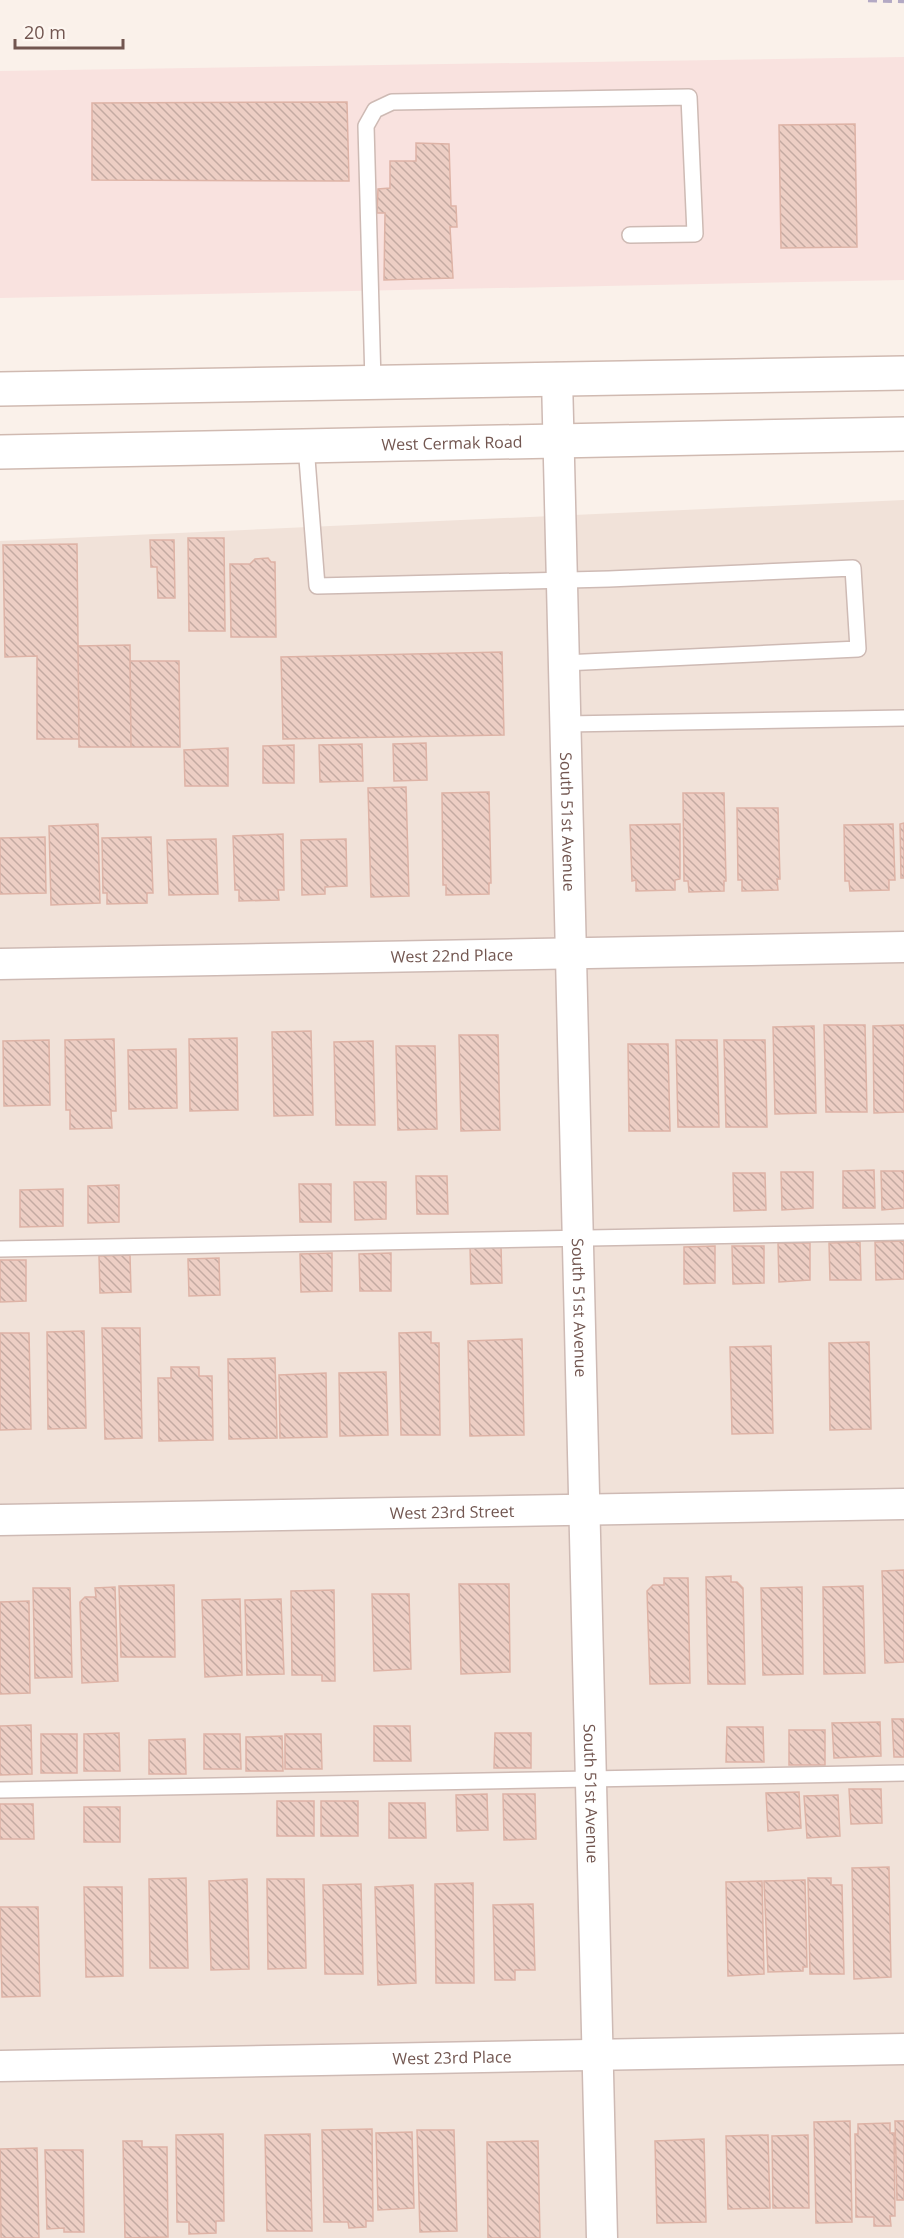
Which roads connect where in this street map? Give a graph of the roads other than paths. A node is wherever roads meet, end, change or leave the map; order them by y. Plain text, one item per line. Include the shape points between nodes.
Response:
1 (630, 235) dead end
2 (904, 373) edge
3 (558, 378) junction
4 (373, 382) junction
5 (0, 389) edge
6 (904, 434) edge
7 (559, 441) junction
8 (306, 446) junction
9 (0, 452) edge
10 (562, 580) junction
11 (564, 663) junction
12 (904, 718) edge
13 (566, 724) junction
14 (904, 946) edge
15 (571, 953) junction
16 (0, 964) edge
17 (904, 1232) edge
18 (578, 1238) junction
19 (0, 1249) edge
20 (904, 1504) edge
21 (584, 1510) junction
22 (0, 1520) edge
23 (904, 1773) edge
24 (591, 1779) junction
25 (0, 1791) edge
26 (904, 2049) edge
27 (597, 2055) junction
28 (0, 2066) edge
29 (602, 2238) edge

1 - 4 lane via 695,234 689,97 392,102 375,110 366,126
2 - 3 main road
3 - 4 main road
3 - 7 street, South 51st Avenue
4 - 5 main road
6 - 7 main road, West Cermak Road
7 - 8 main road, West Cermak Road
7 - 10 street, South 51st Avenue
8 - 9 main road, West Cermak Road
8 - 10 lane via 317,586
10 - 11 street, South 51st Avenue
10 - 11 lane via 853,568 858,649
11 - 13 street, South 51st Avenue
12 - 13 lane
13 - 15 street, South 51st Avenue
14 - 15 street, West 22nd Place
15 - 16 street, West 22nd Place
15 - 18 street, South 51st Avenue
17 - 18 lane
18 - 19 lane
18 - 21 street, South 51st Avenue
20 - 21 street, West 23rd Street
21 - 22 street, West 23rd Street
21 - 24 street, South 51st Avenue
23 - 24 lane
24 - 25 lane
24 - 27 street, South 51st Avenue
26 - 27 street, West 23rd Place
27 - 28 street, West 23rd Place
27 - 29 street, South 51st Avenue

